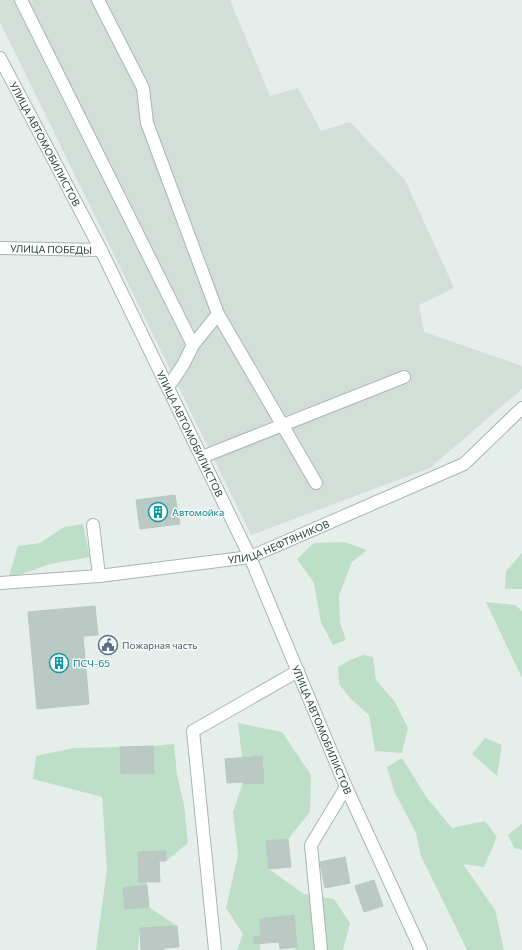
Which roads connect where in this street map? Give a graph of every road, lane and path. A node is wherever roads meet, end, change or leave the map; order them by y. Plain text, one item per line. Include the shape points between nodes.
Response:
1 (21, 0) edge
2 (98, 0) edge
3 (0, 58) edge
4 (0, 248) edge
5 (101, 250) junction
6 (218, 314) junction
7 (193, 345) junction
8 (404, 378) dead end
9 (168, 387) junction
10 (522, 408) edge
11 (283, 425) junction
12 (202, 457) junction
13 (316, 483) dead end
14 (93, 525) dead end
15 (250, 557) junction
16 (99, 576) junction
17 (2, 584) edge
18 (298, 671) junction
19 (346, 787) junction
20 (215, 950) edge
21 (321, 950) edge
22 (421, 950) edge

1 - 7 street
2 - 6 street via 143,88 147,123
3 - 5 street, УЛИЦА АВТОМОБИЛИСТОВ
4 - 5 street, УЛИЦА ПОБЕДЫ
5 - 9 street, УЛИЦА АВТОМОБИЛИСТОВ
6 - 7 street
6 - 11 street
7 - 9 street
8 - 11 street
9 - 12 street, УЛИЦА АВТОМОБИЛИСТОВ
10 - 15 street, УЛИЦА НЕФТЯНИКОВ via 464,464
11 - 12 street
11 - 13 street
12 - 15 street, УЛИЦА АВТОМОБИЛИСТОВ
14 - 16 street
15 - 16 street, УЛИЦА НЕФТЯНИКОВ
15 - 18 street, УЛИЦА АВТОМОБИЛИСТОВ
16 - 17 street, УЛИЦА НЕФТЯНИКОВ
18 - 19 street, УЛИЦА АВТОМОБИЛИСТОВ
18 - 20 street via 193,731
19 - 21 street via 311,845
19 - 22 street, УЛИЦА АВТОМОБИЛИСТОВ

